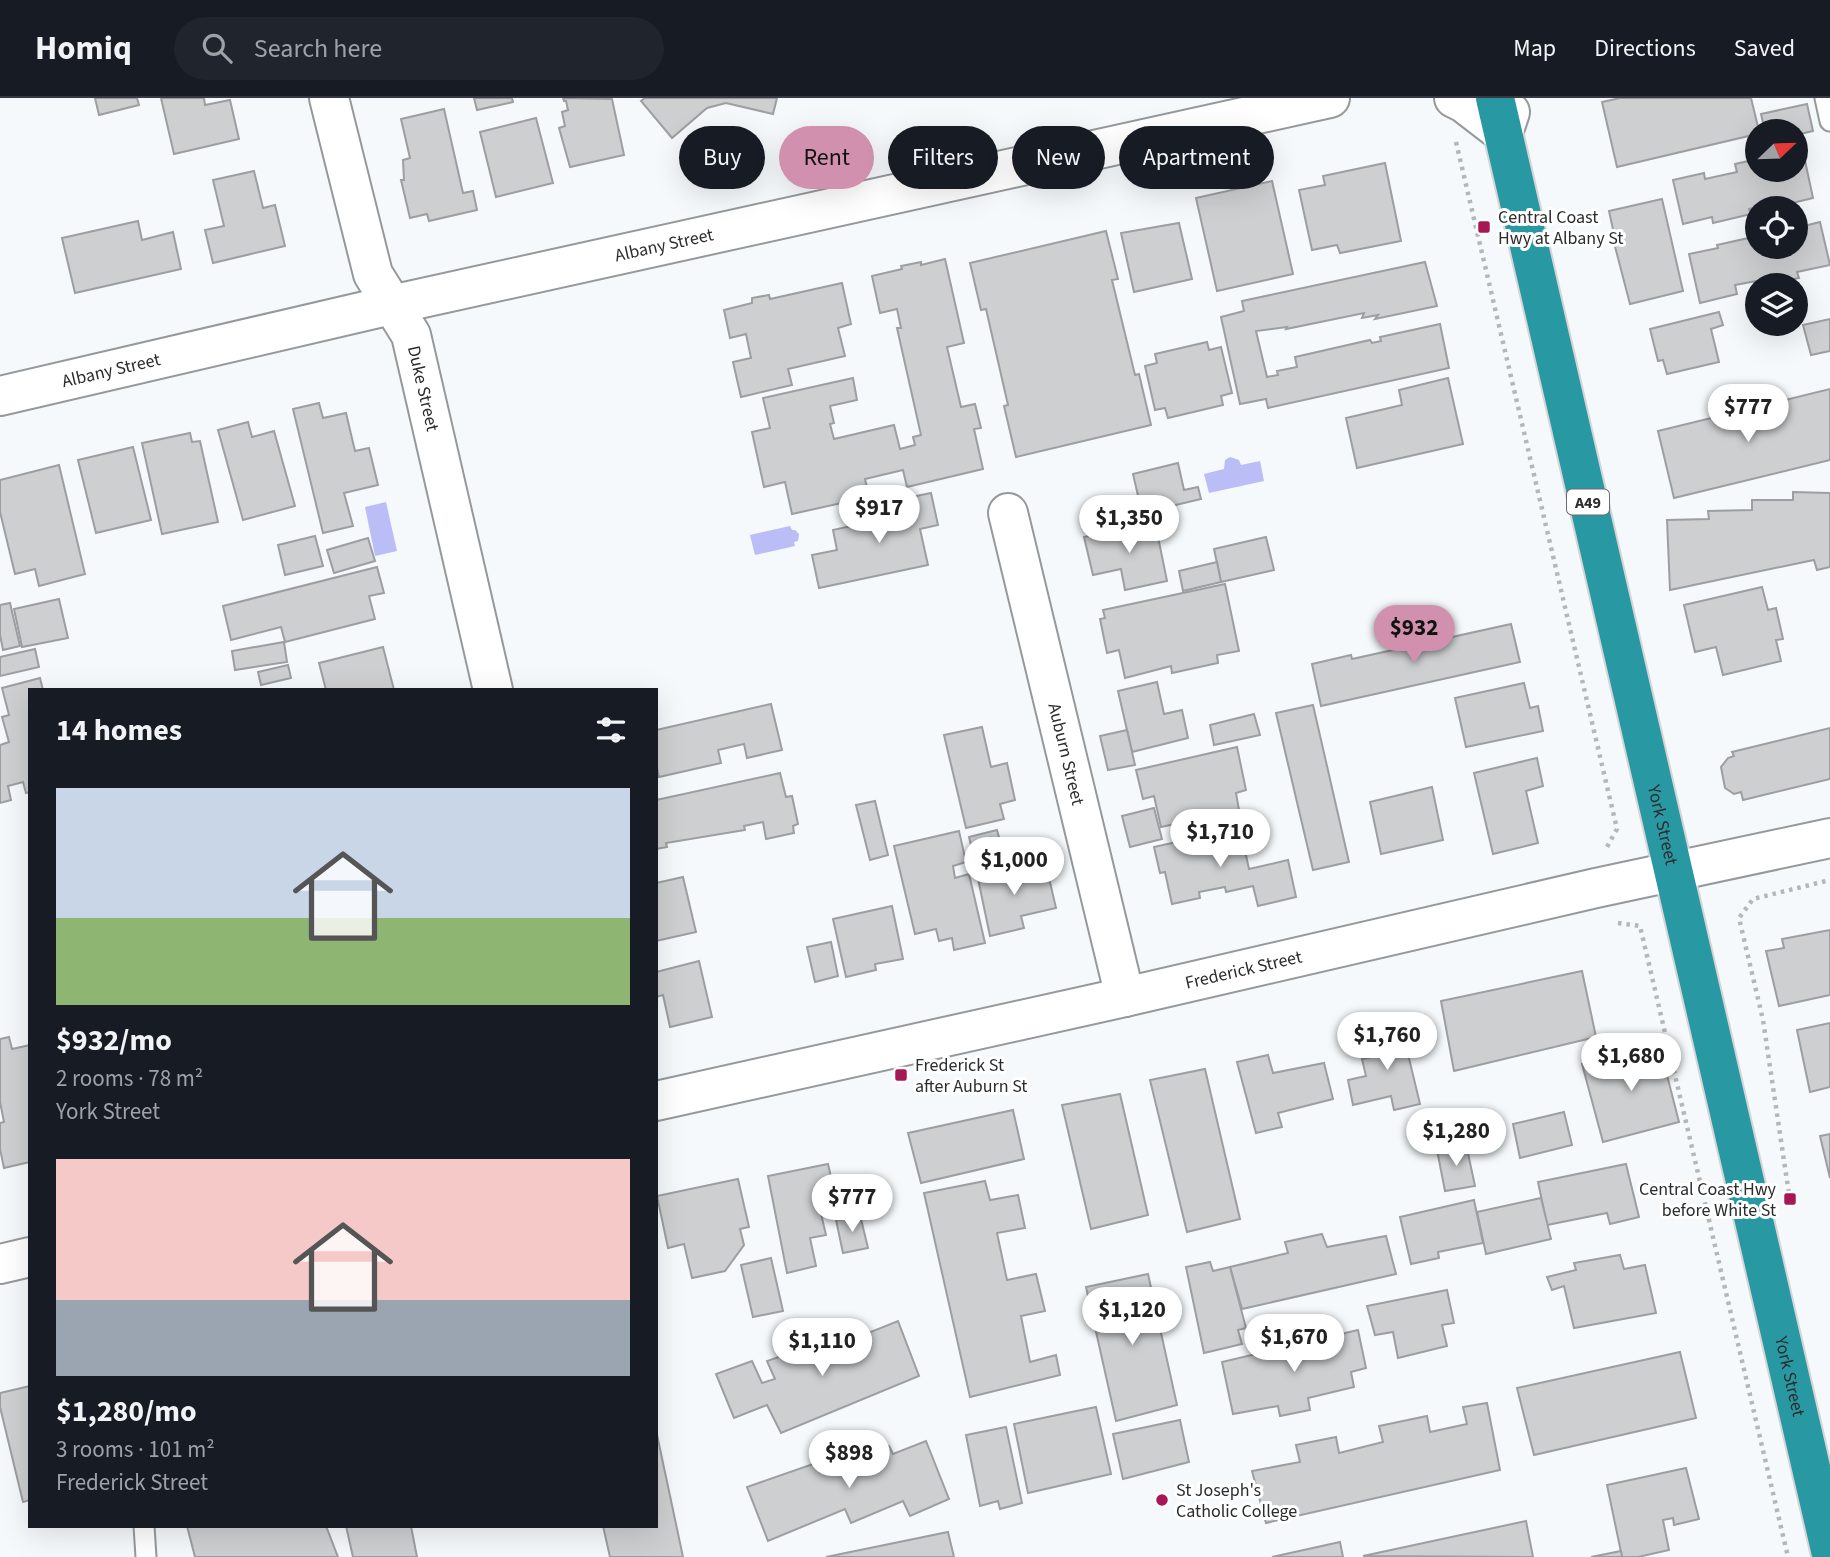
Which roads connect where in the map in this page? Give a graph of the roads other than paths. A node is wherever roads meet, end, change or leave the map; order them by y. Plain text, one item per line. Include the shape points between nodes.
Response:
1 (329, 98) edge
2 (1330, 98) edge
3 (1454, 98) edge
4 (1825, 98) edge
5 (1504, 110) edge
6 (1830, 121) edge
7 (391, 305) junction
8 (0, 396) edge
9 (1009, 513) dead end
10 (493, 688) edge
11 (1830, 838) edge
12 (1673, 872) junction
13 (1125, 997) junction
14 (658, 1101) edge
15 (28, 1257) edge
16 (0, 1264) edge
17 (144, 1528) edge
18 (1828, 1533) edge
19 (146, 1557) edge

1 - 7 street, Duke Street via 369,261
2 - 7 street, Albany Street
3 - 5 street
4 - 6 lane
5 - 12 highway, York Street / A49
7 - 8 street, Albany Street
7 - 10 street, Duke Street via 411,335
9 - 13 street, Auburn Street
11 - 12 street, Frederick Street
12 - 13 street, Frederick Street
12 - 18 highway, York Street / A49
13 - 14 street, Frederick Street
15 - 16 street
17 - 19 lane

